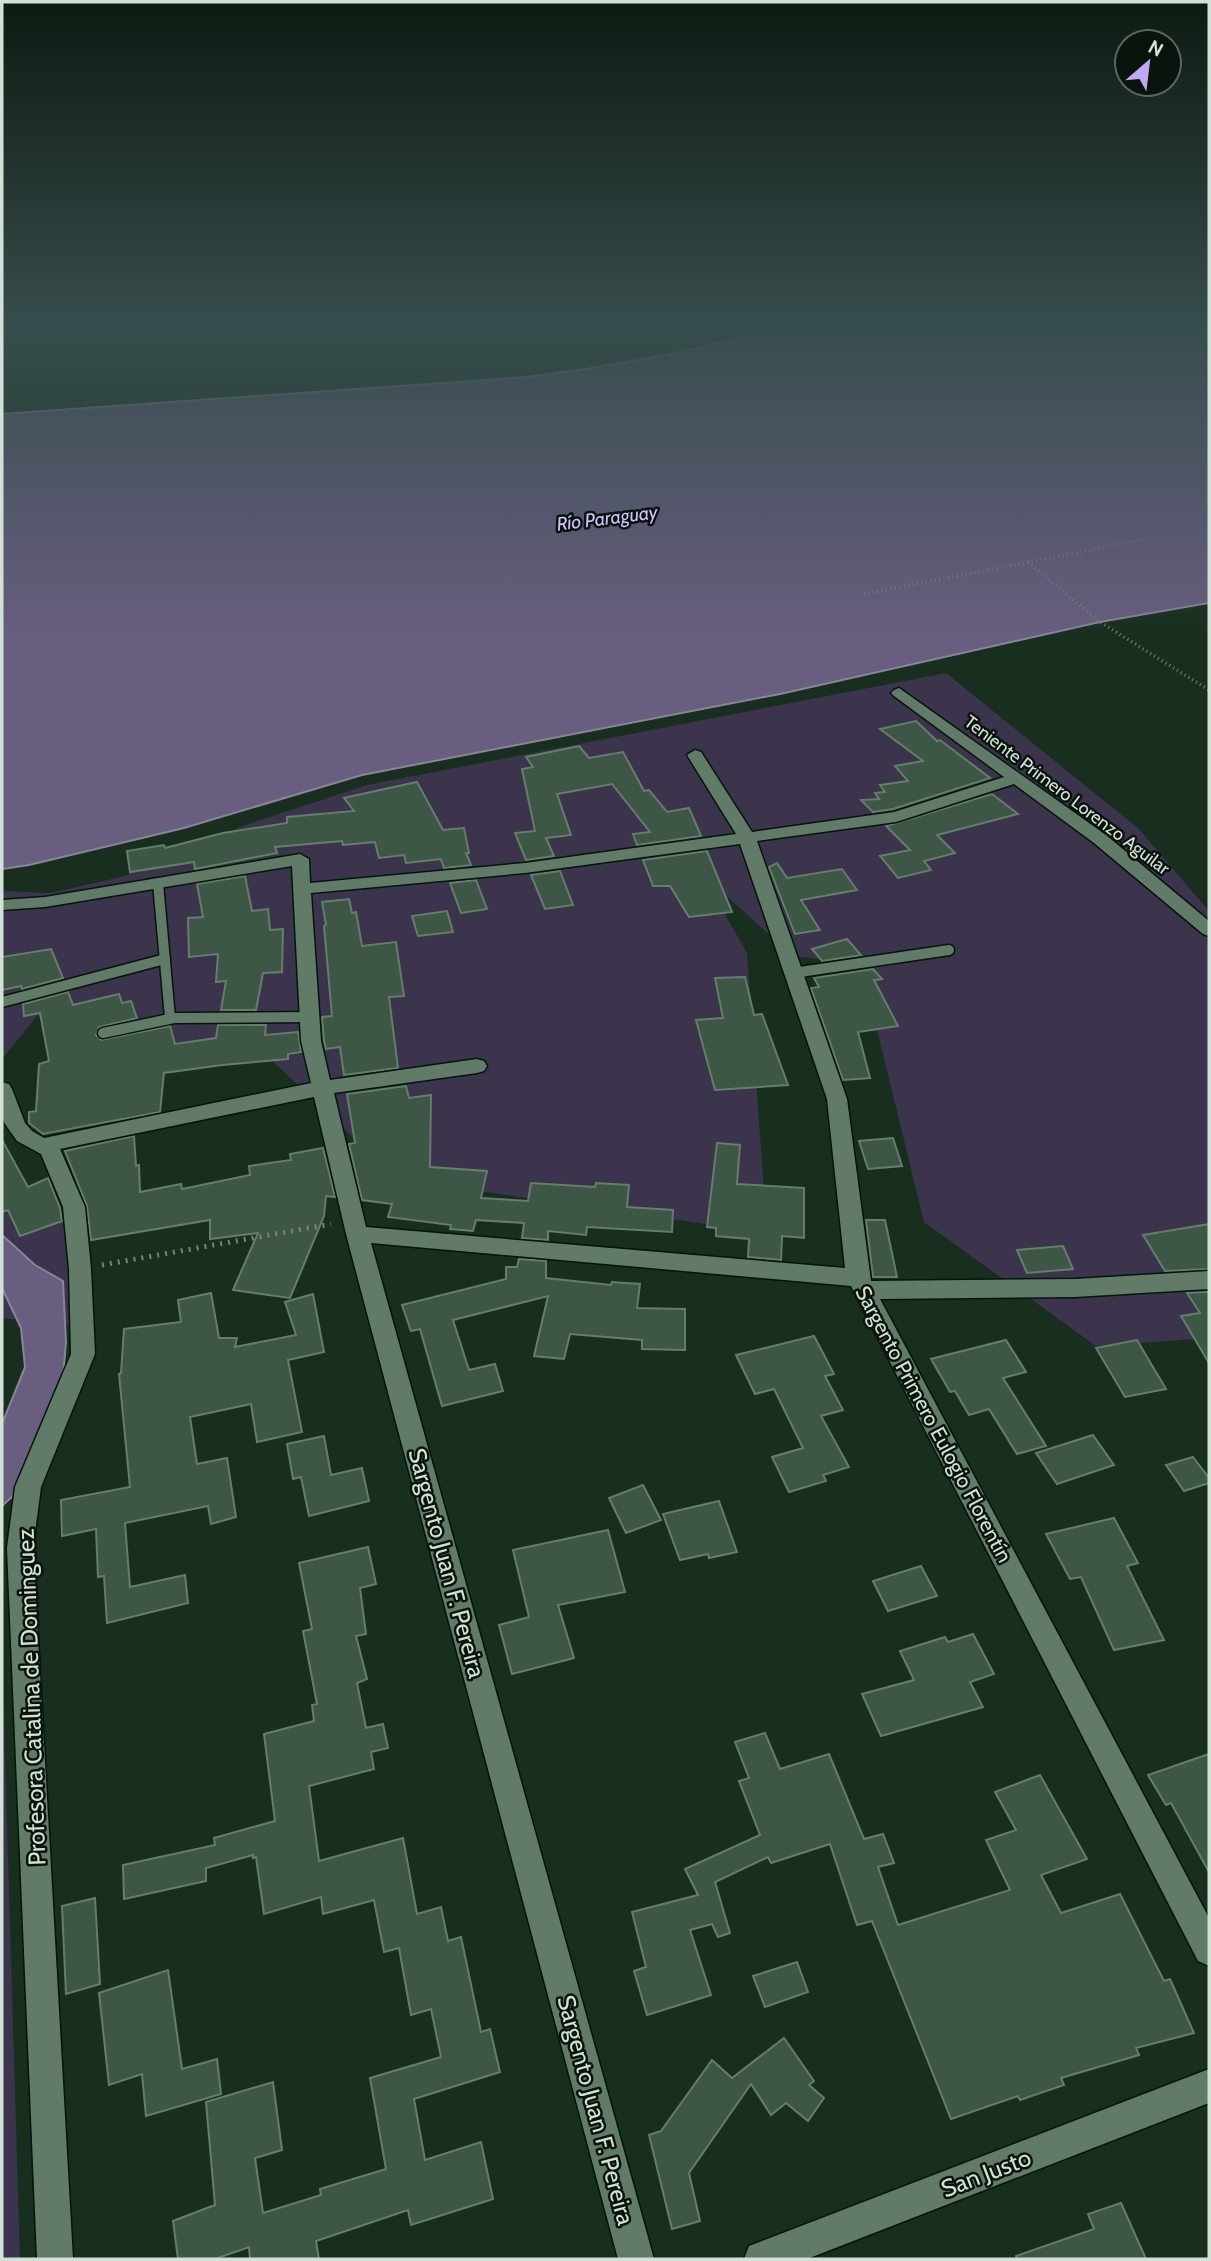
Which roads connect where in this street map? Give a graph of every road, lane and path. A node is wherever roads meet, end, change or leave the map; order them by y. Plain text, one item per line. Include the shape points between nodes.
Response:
1 (1150, 538) dead end
2 (1027, 562) junction
3 (864, 594) dead end
4 (1209, 690) edge
5 (899, 693) dead end
6 (695, 755) dead end
7 (1017, 778) junction
8 (747, 838) junction
9 (158, 883) junction
10 (302, 889) junction
11 (2, 905) edge
12 (1209, 930) edge
13 (949, 950) dead end
14 (165, 959) junction
15 (793, 973) junction
16 (2, 1002) edge
17 (309, 1017) junction
18 (170, 1018) junction
19 (103, 1033) dead end
20 (477, 1066) dead end
21 (323, 1088) junction
22 (2, 1089) edge
23 (45, 1145) junction
24 (356, 1227) junction
25 (80, 1269) junction
26 (1209, 1280) edge
27 (861, 1284) junction
28 (1209, 1950) edge
29 (1209, 2086) edge
30 (55, 2259) edge
31 (636, 2259) edge
32 (762, 2259) edge

1 - 2 path
2 - 3 path
2 - 4 path via 1100,622
5 - 7 street, Teniente Primero Lorenzo Aguilar
6 - 8 street, Sargento Primero Eulogio Florentín
7 - 8 street via 896,817
7 - 12 street, Teniente Primero Lorenzo Aguilar via 1100,839
8 - 10 street via 525,868
8 - 15 street, Sargento Primero Eulogio Florentín
9 - 10 street, Sargento Juan F. Pereira via 300,859
9 - 11 street
9 - 14 lane
10 - 17 street, Sargento Juan F. Pereira
13 - 15 lane
14 - 16 lane
14 - 18 lane
15 - 27 street, Sargento Primero Eulogio Florentín via 837,1099
17 - 18 lane
17 - 21 street, Sargento Juan F. Pereira
18 - 19 lane
20 - 21 street
21 - 23 street
21 - 24 street, Sargento Juan F. Pereira
22 - 23 street via 17,1128 30,1141
23 - 25 street, Profesora Catalina de Dominguez via 74,1207
24 - 25 path
24 - 27 street
24 - 31 street, Sargento Juan F. Pereira
25 - 30 street, Profesora Catalina de Dominguez via 83,1354 28,1487 20,1548
26 - 27 street via 1075,1288
27 - 28 street, Sargento Primero Eulogio Florentín
29 - 32 street, San Justo

